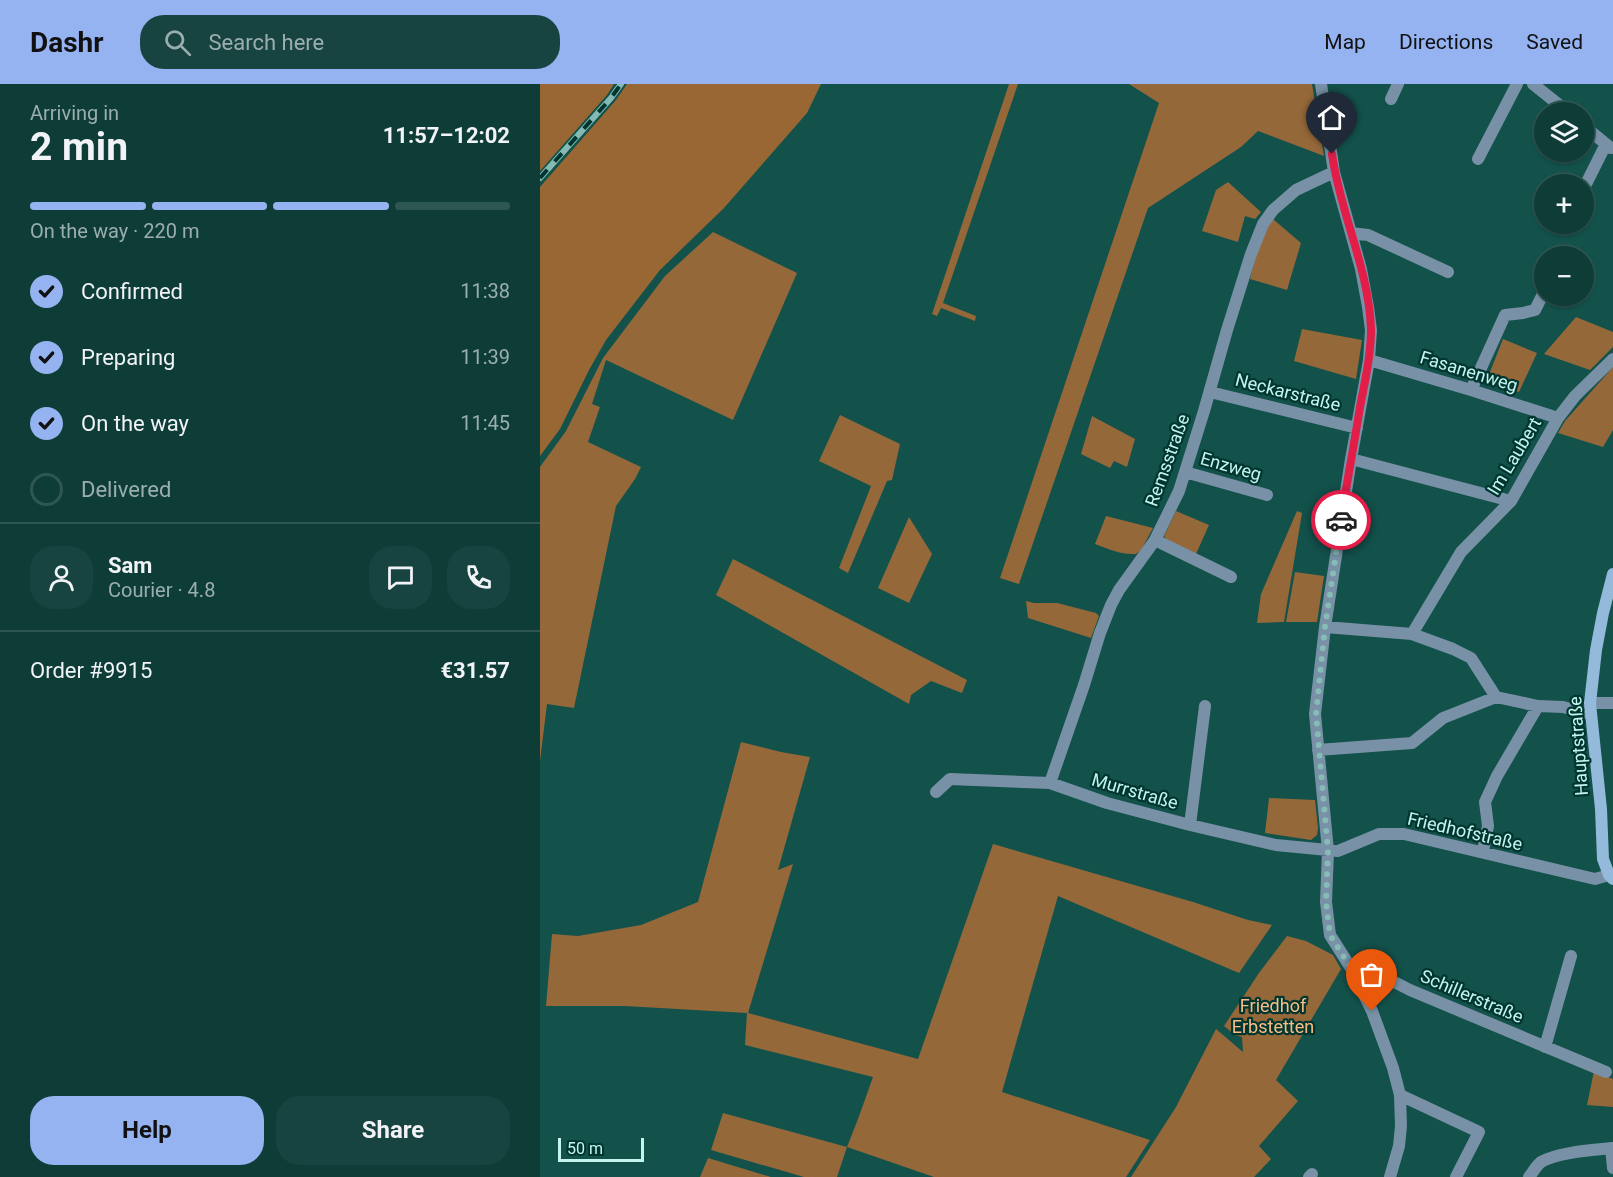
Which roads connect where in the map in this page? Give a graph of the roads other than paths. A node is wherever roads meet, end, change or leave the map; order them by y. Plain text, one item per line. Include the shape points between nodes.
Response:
1 (1321, 84) edge
2 (1398, 84) edge
3 (1517, 84) edge
4 (1533, 84) edge
5 (1391, 99) dead end
6 (1556, 102) edge
7 (1594, 134) edge
8 (1610, 146) edge
9 (1478, 159) dead end
10 (1334, 172) junction
11 (1593, 174) edge
12 (1351, 233) junction
13 (1448, 272) dead end
14 (1537, 306) edge
15 (1613, 359) edge
16 (1369, 360) junction
17 (1471, 390) junction
18 (1210, 392) junction
19 (1558, 418) junction
20 (1357, 428) junction
21 (1351, 459) junction
22 (1185, 472) junction
23 (1267, 495) dead end
24 (1511, 501) junction
25 (1155, 540) junction
26 (1613, 574) edge
27 (1231, 577) dead end
28 (1325, 627) junction
29 (1413, 634) junction
30 (1496, 697) junction
31 (1613, 703) edge
32 (1205, 706) dead end
33 (1538, 706) junction
34 (1590, 708) junction
35 (1318, 750) junction
36 (1050, 783) junction
37 (936, 792) dead end
38 (1191, 825) junction
39 (1328, 851) junction
40 (1483, 851) junction
41 (1611, 877) edge
42 (1570, 956) dead end
43 (1351, 968) junction
44 (1545, 1047) junction
45 (1606, 1072) dead end
46 (1400, 1095) junction
47 (1612, 1148) edge
48 (1613, 1168) edge
49 (1390, 1177) edge
50 (1456, 1177) edge
51 (1529, 1177) edge

1 - 10 street
2 - 5 street
3 - 9 street
4 - 6 street
7 - 8 street
8 - 11 street
10 - 12 street
10 - 18 street, Remsstraße via 1296,189 1263,224
12 - 13 street via 1368,235
12 - 16 street via 1368,307
14 - 17 street via 1535,310 1506,315
15 - 19 street, Im Laubert
16 - 17 street, Fasanenweg
16 - 20 street
17 - 19 street, Fasanenweg
18 - 20 street, Neckarstraße
18 - 22 street, Remsstraße
19 - 24 street, Im Laubert
20 - 21 street
21 - 24 street
21 - 28 street
22 - 23 street, Enzweg
22 - 25 street, Remsstraße
24 - 29 street, Im Laubert via 1461,552
25 - 27 street
25 - 36 street, Remsstraße via 1111,605
26 - 34 street, Hauptstraße via 1596,650
28 - 29 street
28 - 35 street via 1316,714
29 - 30 street via 1471,657
30 - 33 street
30 - 35 street via 1443,718 1412,743
31 - 34 street
32 - 38 street
33 - 34 street
33 - 40 street via 1485,802 1488,826
34 - 41 street, Hauptstraße via 1603,859
35 - 39 street
36 - 37 street, Murrstraße via 950,779
36 - 38 street, Murrstraße
38 - 39 street, Murrstraße via 1276,845
39 - 40 street, Friedhofstraße via 1338,851 1379,834 1404,834
39 - 43 street via 1326,902 1330,935
40 - 41 street, Friedhofstraße via 1595,879
42 - 44 street
43 - 44 street, Schillerstraße via 1371,970
43 - 46 street via 1372,1011
44 - 45 street, Schillerstraße
46 - 49 street via 1399,1146
46 - 50 street via 1479,1132
47 - 48 street
47 - 51 street via 1544,1161

